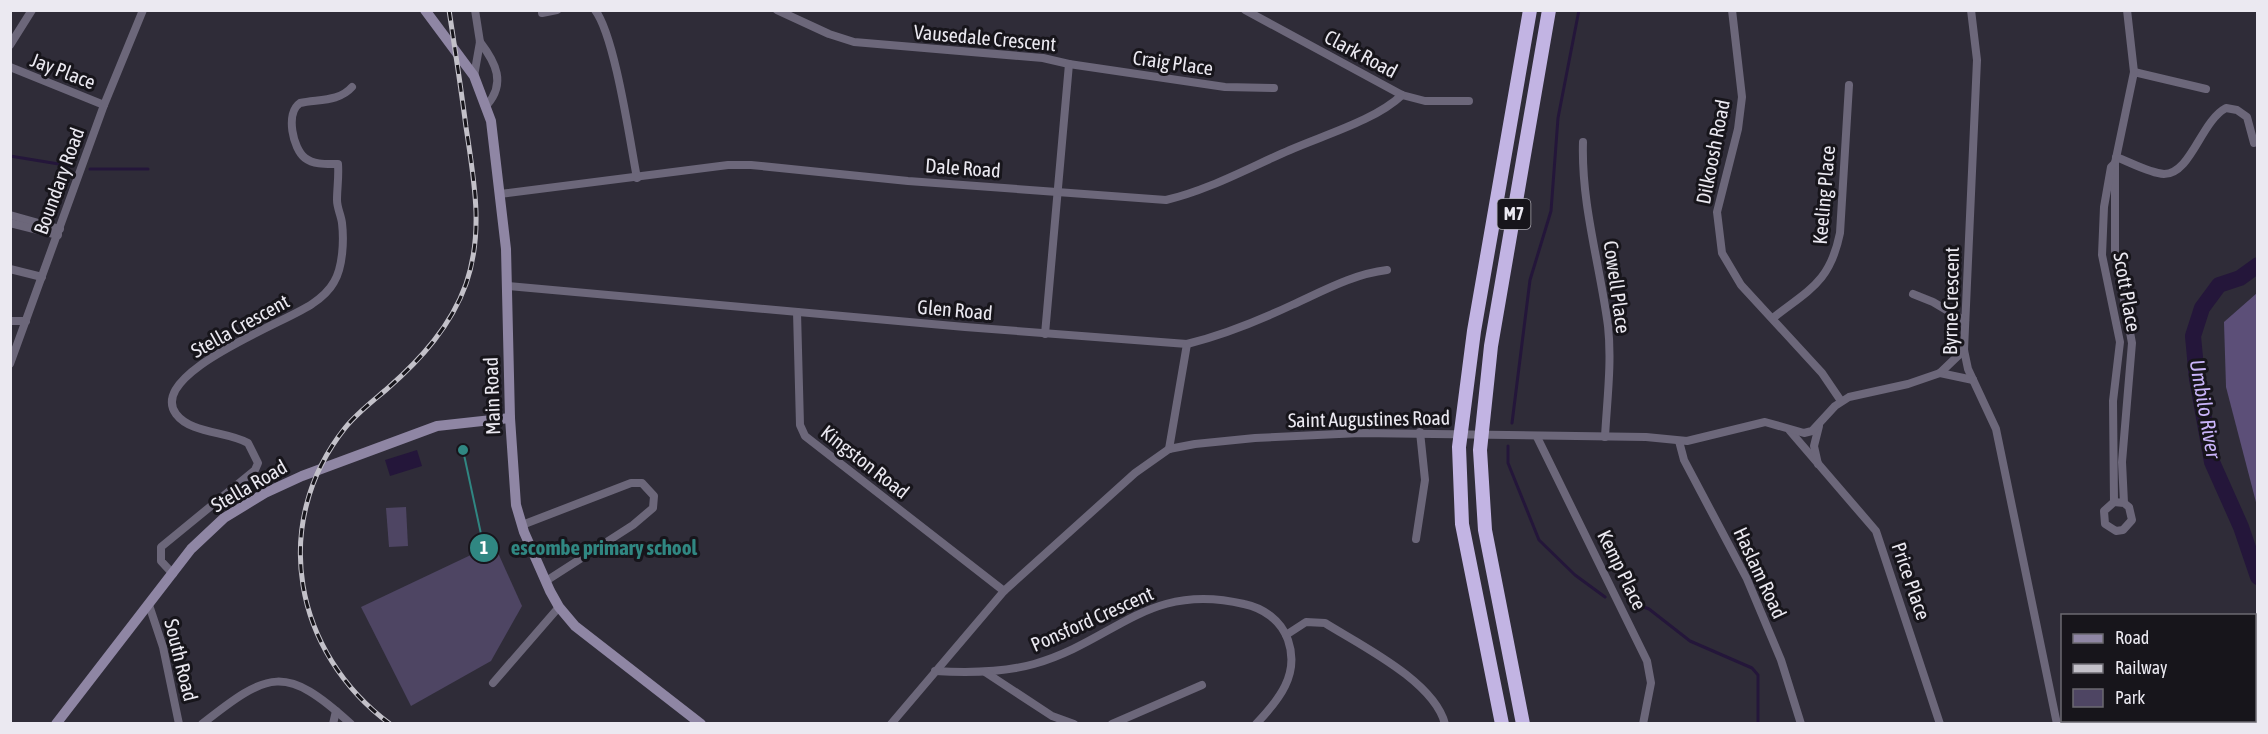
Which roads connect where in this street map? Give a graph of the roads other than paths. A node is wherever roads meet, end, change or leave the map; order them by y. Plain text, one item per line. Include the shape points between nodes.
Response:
1 (32, 10) edge
2 (143, 10) edge
3 (425, 10) edge
4 (475, 10) edge
5 (557, 10) edge
6 (595, 10) edge
7 (777, 10) edge
8 (1245, 10) edge
9 (1530, 10) edge
10 (1549, 10) edge
11 (1732, 10) edge
12 (1971, 10) edge
13 (2127, 10) edge
14 (542, 13) dead end
15 (480, 42) junction
16 (10, 45) edge
17 (1069, 64) junction
18 (10, 67) edge
19 (2134, 72) junction
20 (474, 76) junction
21 (1849, 85) dead end
22 (352, 87) dead end
23 (1274, 88) dead end
24 (2206, 89) dead end
25 (1402, 95) junction
26 (1469, 101) dead end
27 (104, 105) junction
28 (487, 105) junction
29 (1582, 142) dead end
30 (2254, 143) dead end
31 (2115, 160) junction
32 (637, 178) junction
33 (1058, 192) junction
34 (500, 194) junction
35 (10, 215) edge
36 (10, 223) edge
37 (59, 232) junction
38 (10, 269) edge
39 (1387, 270) dead end
40 (42, 278) junction
41 (508, 286) junction
42 (1913, 294) dead end
43 (797, 312) junction
44 (1773, 318) junction
45 (10, 321) edge
46 (26, 321) junction
47 (1965, 321) junction
48 (1046, 334) junction
49 (1187, 344) junction
50 (1964, 350) junction
51 (10, 364) edge
52 (1940, 373) junction
53 (1973, 380) junction
54 (1841, 401) junction
55 (510, 418) junction
56 (1820, 424) junction
57 (1790, 431) junction
58 (1420, 432) junction
59 (1537, 437) junction
60 (1605, 437) junction
61 (1679, 441) junction
62 (1169, 449) junction
63 (2117, 462) junction
64 (1818, 466) junction
65 (2114, 502) junction
66 (2124, 503) junction
67 (522, 525) junction
68 (1416, 539) dead end
69 (172, 574) junction
70 (546, 581) junction
71 (1004, 591) junction
72 (149, 605) junction
73 (559, 607) junction
74 (1286, 635) junction
75 (935, 671) junction
76 (985, 672) junction
77 (493, 683) dead end
78 (1202, 685) dead end
79 (336, 711) junction
80 (56, 723) edge
81 (179, 723) edge
82 (202, 723) edge
83 (333, 723) edge
84 (351, 723) edge
85 (701, 723) edge
86 (891, 723) edge
87 (1074, 723) edge
88 (1112, 723) edge
89 (1256, 723) edge
90 (1445, 723) edge
91 (1502, 723) edge
92 (1523, 723) edge
93 (1642, 723) edge
94 (1801, 723) edge
95 (1940, 723) edge
96 (2057, 723) edge

1 - 16 street, Jay Place
2 - 27 street, Boundary Road
3 - 20 main road, Main Road
4 - 15 street
5 - 14 street
6 - 32 street via 605,33
7 - 17 street, Vausedale Crescent via 854,42 1043,58
8 - 25 street, Clark Road
9 - 91 highway, M7 via 1461,417 1462,524
10 - 92 highway, M7 via 1491,346 1479,450 1485,530
11 - 44 street, Dilkoosh Road via 1741,116 1720,190 1718,233 1728,268
12 - 47 street, Byrne Crescent via 1977,60
13 - 19 street, Scott Place
15 - 20 street
15 - 28 street via 491,58 499,82
17 - 23 street, Craig Place via 1225,87
17 - 33 street, Vausedale Crescent
18 - 27 street, Jay Place
19 - 24 street
19 - 31 street, Scott Place
20 - 28 main road, Main Road
21 - 44 street, Keeling Place via 1840,234 1835,258 1815,286
22 - 69 street, Stella Crescent via 330,99 300,103 293,112 294,136 301,154 310,161 338,164 337,201 342,224 335,281 312,304 211,358 172,396 180,418 248,443 258,464 161,547 161,561
25 - 26 street, Clark Road via 1425,101
25 - 33 street, Dale Road via 1361,119 1179,197 1149,200
27 - 37 street, Boundary Road
28 - 34 main road, Main Road
29 - 60 street, Cowell Place via 1583,179 1608,326
30 - 31 street via 2247,117 2226,108 2212,119 2188,158 2173,172 2160,173
31 - 63 street, Scott Place via 2115,251 2132,343
31 - 63 street, Scott Place via 2104,207 2102,255 2120,342 2113,401
32 - 33 street, Dale Road via 751,165
32 - 34 street, Dale Road
33 - 48 street, Vausedale Crescent
34 - 41 main road, Main Road
35 - 37 street
36 - 37 street
37 - 40 street, Boundary Road
38 - 40 street
39 - 49 street, Glen Road via 1352,278
40 - 46 street, Boundary Road
41 - 43 street, Glen Road
41 - 55 main road, Main Road
42 - 47 street
43 - 48 street, Glen Road
43 - 71 street, Kingston Road via 800,424 805,436
44 - 54 street, Dilkoosh Road via 1822,373
45 - 46 street
46 - 51 street, Boundary Road
47 - 50 street, Byrne Crescent
48 - 49 street, Glen Road
49 - 62 street
50 - 52 street
50 - 53 street, Byrne Crescent
52 - 53 street
52 - 54 street
53 - 96 street, Byrne Crescent via 1996,429
54 - 56 street
55 - 67 main road, Main Road via 514,487
55 - 69 main road, Stella Road via 444,424 265,493 224,518 191,549
56 - 57 street, Saint Augustines Road via 1804,434
56 - 64 street via 1814,446
57 - 61 street, Saint Augustines Road via 1765,422
57 - 64 street, Price Place
58 - 59 street, Saint Augustines Road
58 - 62 street, Saint Augustines Road via 1255,438
58 - 68 street via 1425,480
59 - 60 street, Saint Augustines Road
59 - 93 street, Kemp Place via 1647,661 1651,683
60 - 61 street, Saint Augustines Road
61 - 94 street, Haslam Road via 1684,460 1757,602
62 - 71 street, Saint Augustines Road via 1135,474
63 - 65 street, Scott Place
63 - 66 street, Scott Place
64 - 95 street, Price Place via 1876,531
65 - 66 street
65 - 66 street, Scott Place via 2108,505 2103,517 2105,524 2116,531 2123,530 2132,520
67 - 70 main road, Main Road
67 - 70 street via 631,483 642,483 654,496 653,508 633,525
69 - 72 main road, Stella Road
70 - 73 main road, Main Road
71 - 75 street, Saint Augustines Road
72 - 80 main road, Stella Road
72 - 81 street, South Road via 163,647
73 - 77 street
73 - 85 main road, Main Road via 583,634
74 - 76 street, Ponsford Crescent via 1280,624 1254,606 1229,600 1165,603 1139,612 1056,657
74 - 89 street via 1292,652 1289,678 1282,693
74 - 90 street via 1306,622 1325,623 1416,684 1438,707
75 - 76 street, Ponsford Crescent
75 - 86 street, Saint Augustines Road
76 - 87 street via 1052,716
78 - 88 street
79 - 82 street via 307,688 272,680 245,691
79 - 83 street
79 - 84 street

